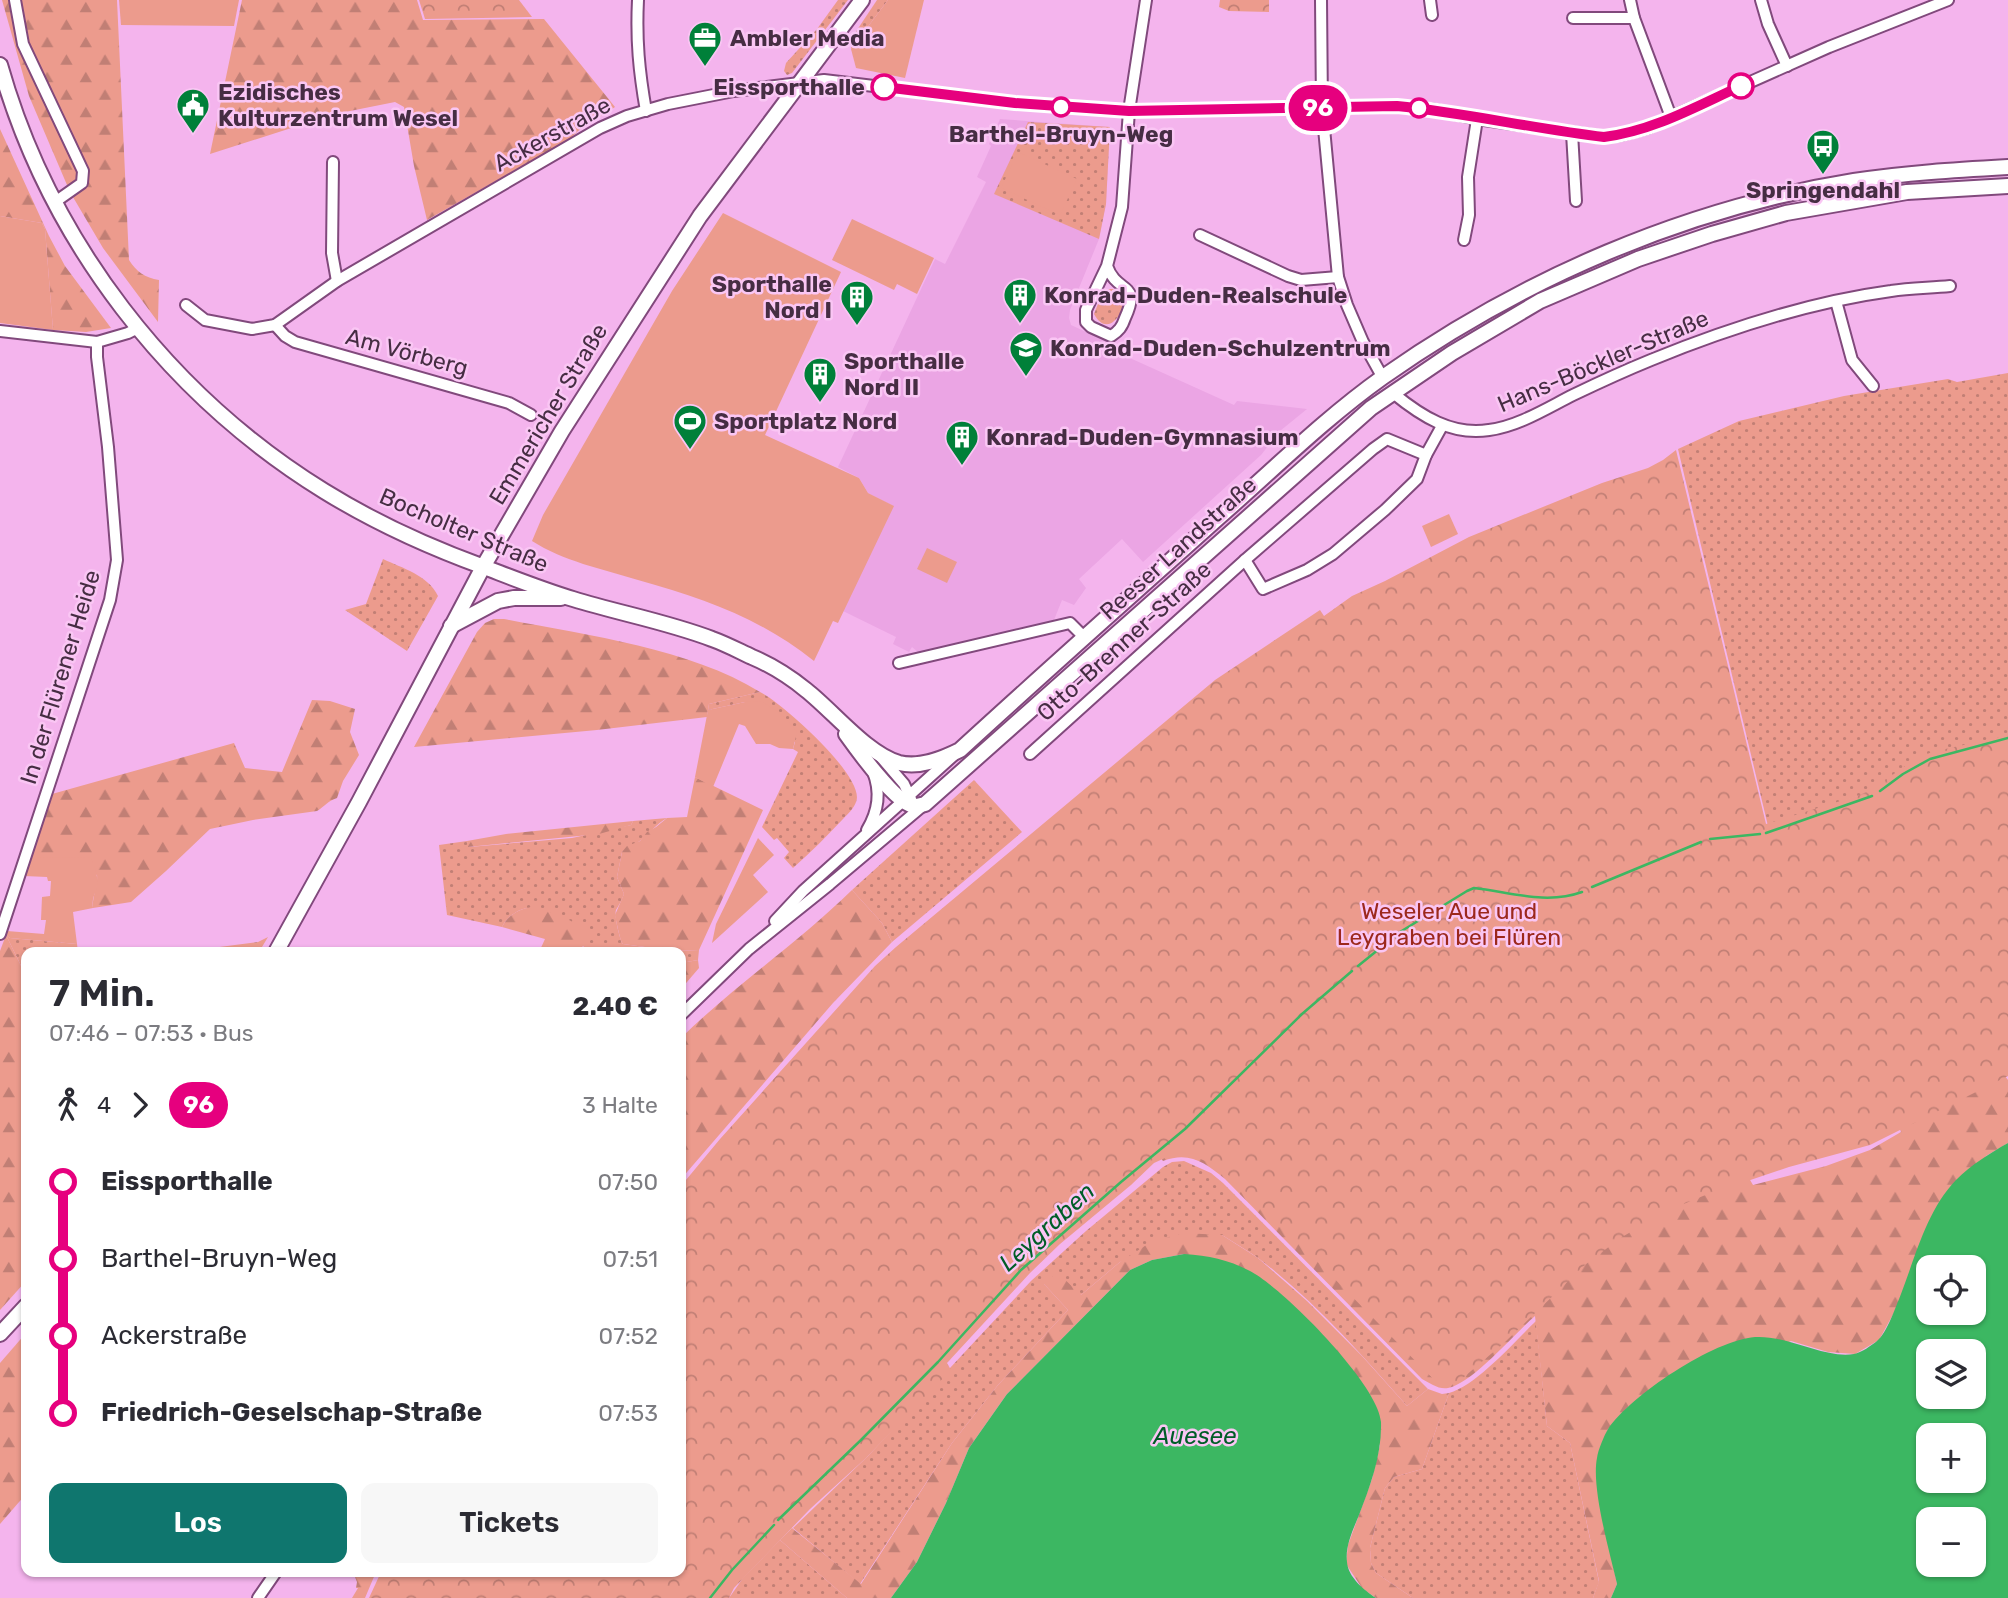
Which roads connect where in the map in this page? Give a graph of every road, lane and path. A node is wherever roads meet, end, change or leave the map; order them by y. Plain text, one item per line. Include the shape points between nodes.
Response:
1 (15, 0) edge
2 (638, 0) edge
3 (862, 0) edge
4 (1146, 0) edge
5 (1321, 0) edge
6 (1430, 0) edge
7 (1630, 0) edge
8 (1761, 0) edge
9 (1948, 0) edge
10 (1432, 15) dead end
11 (1573, 18) dead end
12 (1634, 19) junction
13 (0, 65) edge
14 (1787, 66) junction
15 (800, 84) junction
16 (1322, 107) junction
17 (646, 111) junction
18 (1129, 111) junction
19 (1671, 117) junction
20 (1477, 118) junction
21 (1572, 133) junction
22 (333, 162) dead end
23 (2008, 167) edge
24 (2008, 186) edge
25 (1576, 201) dead end
26 (55, 202) junction
27 (1200, 235) dead end
28 (1464, 240) dead end
29 (1107, 266) junction
30 (1338, 277) junction
31 (337, 281) junction
32 (1950, 286) dead end
33 (1836, 301) junction
34 (186, 305) dead end
35 (275, 325) junction
36 (138, 328) junction
37 (0, 331) edge
38 (97, 342) junction
39 (1383, 377) junction
40 (1873, 386) dead end
41 (1393, 393) junction
42 (531, 415) dead end
43 (1442, 426) junction
44 (1426, 456) junction
45 (1245, 560) junction
46 (483, 566) junction
47 (570, 598) junction
48 (451, 626) junction
49 (1085, 638) junction
50 (899, 663) dead end
51 (960, 750) junction
52 (1030, 754) dead end
53 (875, 761) junction
54 (913, 804) junction
55 (862, 840) junction
56 (0, 933) edge
57 (279, 947) edge
58 (749, 949) junction
59 (686, 1010) edge
60 (21, 1311) edge
61 (0, 1334) edge
62 (273, 1577) edge
63 (258, 1598) edge

1 - 26 street via 23,44 83,171 82,183
2 - 17 street via 638,69
3 - 15 main road, Emmericher Straße
4 - 18 street
5 - 16 street
6 - 10 street
7 - 12 street
8 - 14 street
9 - 14 street, Ackerstraße
11 - 12 street
12 - 19 street
13 - 26 main road, Bocholter Straße via 26,140
14 - 19 street, Ackerstraße
15 - 17 street, Ackerstraße via 734,91
15 - 18 street, Ackerstraße via 824,80
15 - 46 main road, Emmericher Straße via 678,250 569,419
16 - 18 street, Ackerstraße
16 - 20 street, Ackerstraße via 1397,106
16 - 30 street
17 - 31 street, Ackerstraße via 600,128
18 - 29 street via 1122,207
19 - 21 street, Ackerstraße via 1621,135
20 - 21 street, Ackerstraße
20 - 28 street
21 - 25 street
22 - 31 street via 332,253
23 - 39 main road, Reeser Landstraße via 1852,181 1703,217 1626,244 1528,289
24 - 41 main road, Reeser Landstraße via 1908,192 1786,213 1712,234 1638,259 1541,301
26 - 36 main road, Bocholter Straße via 79,246
27 - 30 street via 1300,280
29 - 29 street via 1132,295 1121,328 1111,335 1091,327 1085,316
30 - 39 street via 1363,342
31 - 35 street, Ackerstraße
32 - 33 street, Hans-Böckler-Straße
33 - 40 street via 1852,360
33 - 43 street, Hans-Böckler-Straße via 1708,338 1518,422 1490,430
34 - 35 street via 205,320 252,329
35 - 42 street, Am Vörberg via 295,342 509,403
36 - 38 street
36 - 46 main road, Bocholter Straße via 204,400 274,458 379,522
37 - 38 street
38 - 56 street, In der Flürener Heide via 117,560 110,600
39 - 41 main road
39 - 49 main road, Reeser Landstraße
41 - 43 street, Hans-Böckler-Straße
41 - 54 main road, Reeser Landstraße
43 - 44 street, Otto-Brenner-Straße
44 - 45 street, Otto-Brenner-Straße via 1387,439
44 - 45 street, Otto-Brenner-Straße via 1417,478 1385,510 1307,570 1263,589
45 - 52 street, Otto-Brenner-Straße
46 - 47 main road, Bocholter Straße
46 - 48 main road, Emmericher Straße
47 - 48 main road via 498,601
47 - 53 main road, Bocholter Straße via 712,638 760,660 804,688
48 - 57 main road, Emmericher Straße
49 - 50 street, Reeser Landstraße via 1070,624
49 - 51 main road, Reeser Landstraße
51 - 53 main road via 916,765
51 - 54 street, Reeser Landstraße
53 - 54 main road, Bocholter Straße
53 - 55 street via 878,800
54 - 55 street, Reeser Landstraße
54 - 58 street, Reeser Landstraße via 830,884
55 - 58 street, Reeser Landstraße via 803,891
58 - 59 street, Reeser Landstraße
60 - 61 main road
62 - 63 street

